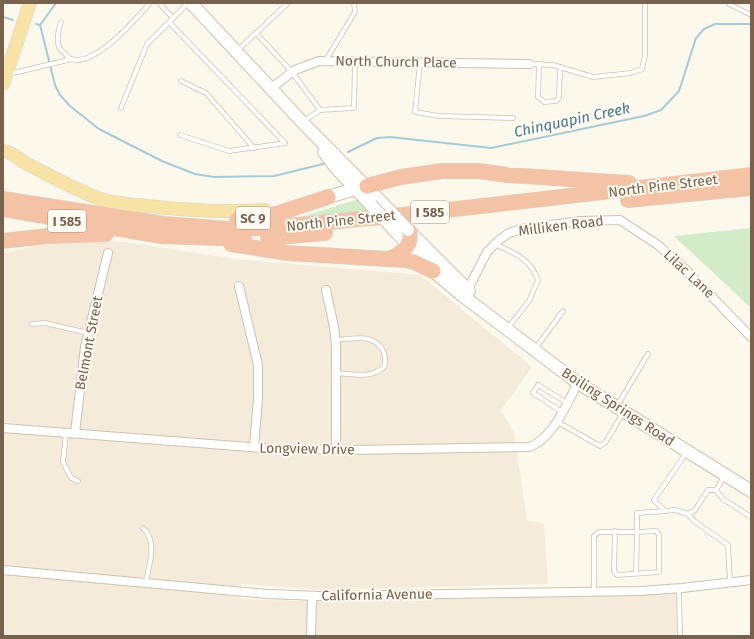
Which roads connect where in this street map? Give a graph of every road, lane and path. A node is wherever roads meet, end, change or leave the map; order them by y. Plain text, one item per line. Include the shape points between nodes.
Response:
1 (30, 3) edge
2 (150, 3) edge
3 (159, 3) edge
4 (188, 3) edge
5 (191, 3) edge
6 (288, 3) edge
7 (354, 3) edge
8 (645, 3) edge
9 (728, 4) edge
10 (751, 15) edge
11 (171, 20) junction
12 (61, 22) dead end
13 (256, 32) junction
14 (236, 52) junction
15 (73, 59) junction
16 (326, 60) junction
17 (356, 61) junction
18 (420, 63) junction
19 (530, 64) joint
20 (539, 64) junction
21 (560, 67) junction
22 (292, 72) junction
23 (4, 77) edge
24 (181, 82) dead end
25 (270, 89) junction
26 (121, 108) dead end
27 (320, 110) junction
28 (513, 118) dead end
29 (302, 122) junction
30 (180, 135) dead end
31 (5, 148) edge
32 (254, 148) junction
33 (340, 172) junction
34 (751, 175) edge
35 (684, 184) junction
36 (361, 188) junction
37 (751, 188) edge
38 (332, 196) junction
39 (3, 199) edge
40 (3, 209) edge
41 (620, 220) joint
42 (176, 224) junction
43 (132, 232) junction
44 (405, 235) junction
45 (200, 239) junction
46 (3, 241) edge
47 (495, 243) junction
48 (108, 253) dead end
49 (389, 259) junction
50 (433, 271) junction
51 (239, 286) dead end
52 (326, 290) dead end
53 (466, 293) junction
54 (563, 311) dead end
55 (32, 324) dead end
56 (507, 329) junction
57 (88, 333) junction
58 (751, 336) edge
59 (336, 340) junction
60 (534, 351) junction
61 (648, 354) dead end
62 (336, 373) junction
63 (578, 383) junction
64 (567, 403) junction
65 (621, 409) junction
66 (562, 412) junction
67 (556, 421) junction
68 (3, 428) edge
69 (66, 432) junction
70 (75, 433) junction
71 (254, 447) junction
72 (336, 450) junction
73 (687, 451) junction
74 (726, 475) junction
75 (78, 481) dead end
76 (716, 490) junction
77 (751, 491) edge
78 (665, 511) junction
79 (688, 514) junction
80 (751, 517) edge
81 (143, 528) dead end
82 (615, 532) junction
83 (637, 532) junction
84 (3, 570) edge
85 (636, 574) junction
86 (751, 580) edge
87 (146, 582) junction
88 (730, 582) junction
89 (679, 588) junction
90 (594, 591) junction
91 (312, 596) junction
92 (311, 636) edge
93 (680, 636) edge

1 - 23 main road
2 - 15 lane via 113,42 97,53 82,59
3 - 11 lane
4 - 11 lane
5 - 14 main road
6 - 13 lane
7 - 16 lane via 355,12
8 - 21 lane via 645,56 642,69 631,73 593,77
9 - 10 lane
11 - 26 lane via 147,44
11 - 32 lane via 285,144
12 - 15 lane via 57,35 61,51
13 - 14 lane
13 - 22 lane
14 - 25 main road
15 - 23 lane
16 - 17 street, North Church Place
16 - 22 street, North Church Place via 306,64
17 - 18 street, North Church Place
17 - 27 lane via 354,108
18 - 19 street, North Church Place
18 - 28 lane via 415,112 439,116
19 - 20 lane
20 - 21 lane
20 - 21 lane via 538,97 544,102 556,101 559,98
22 - 25 street, North Church Place
22 - 27 lane
24 - 32 lane via 206,93
25 - 29 main road
27 - 29 lane
29 - 33 main road
29 - 36 main road
30 - 32 lane via 230,151
31 - 38 main road via 60,181 96,197 135,205 206,211 255,211
33 - 36 main road
33 - 38 main road via 340,185
34 - 35 highway, North Pine Street / I 585
35 - 36 highway via 619,183 479,171 442,171 401,177
35 - 42 highway, North Pine Street / I 585 via 267,228 229,229
36 - 38 main road, SC 9
36 - 44 main road, Boiling Springs Road, bridge
37 - 45 highway, North Pine Street / I 585 via 297,236
38 - 42 highway, SC 9 via 296,209 259,218 194,220
39 - 42 highway, North Pine Street / I 585
40 - 43 highway, North Pine Street / I 585
41 - 47 street, Milliken Road via 581,221 521,229 509,233
41 - 58 street, Lilac Lane via 658,245
43 - 45 highway, North Pine Street / I 585
43 - 46 highway
44 - 49 highway via 403,251
44 - 50 main road, Boiling Springs Road
44 - 53 main road, Boiling Springs Road / SC 9
45 - 49 highway, SC 9 via 270,251
47 - 53 street, Milliken Road via 487,252
47 - 56 lane via 526,259 538,280 529,301
48 - 57 street, Belmont Street
49 - 50 highway, SC 9 via 414,262
50 - 53 main road, Boiling Springs Road / SC 9
51 - 71 street via 258,372
52 - 59 street
53 - 56 main road, Boiling Springs Road / SC 9
54 - 60 lane
55 - 57 lane via 45,323
56 - 60 main road, Boiling Springs Road / SC 9
57 - 70 street, Belmont Street
59 - 62 street
59 - 62 lane via 373,339 385,354 386,360 384,367 375,373
60 - 63 main road, Boiling Springs Road / SC 9
61 - 65 lane
62 - 72 street
63 - 64 street, Longview Drive
63 - 65 main road, Boiling Springs Road / SC 9
64 - 66 street, Longview Drive
64 - 66 lane via 538,385 533,393
65 - 67 lane via 605,443 600,446
65 - 73 main road, Boiling Springs Road / SC 9
66 - 67 street, Longview Drive
67 - 72 street, Longview Drive via 544,440 529,447
68 - 69 street, Longview Drive
69 - 70 street, Longview Drive
69 - 75 lane via 63,462 71,478
70 - 71 street, Longview Drive
71 - 72 street, Longview Drive
73 - 74 main road, Boiling Springs Road / SC 9
73 - 78 lane via 654,500
74 - 76 lane
74 - 77 main road, Boiling Springs Road / SC 9
76 - 79 lane via 708,490 695,510
76 - 80 lane via 723,499
78 - 79 lane via 675,510
78 - 83 lane via 637,513
79 - 88 lane via 728,545
81 - 87 lane via 152,540
82 - 83 lane
82 - 85 lane via 614,571 617,575
82 - 90 lane via 599,532 594,536
83 - 85 lane
83 - 85 lane via 656,531 659,535 659,572
84 - 87 street, California Avenue
86 - 88 street, California Avenue
87 - 91 street, California Avenue
88 - 89 street, California Avenue
89 - 90 street, California Avenue
89 - 93 lane
90 - 91 street, California Avenue
91 - 92 street

